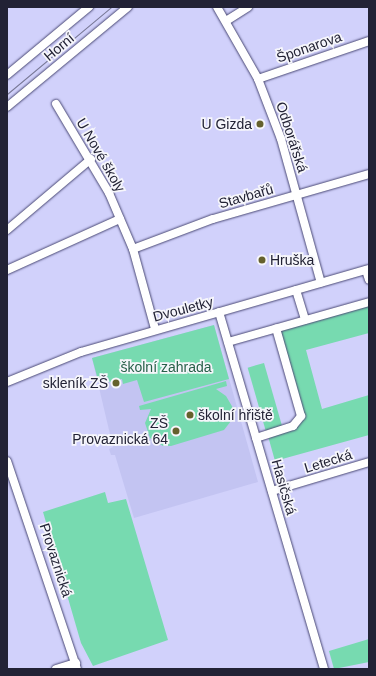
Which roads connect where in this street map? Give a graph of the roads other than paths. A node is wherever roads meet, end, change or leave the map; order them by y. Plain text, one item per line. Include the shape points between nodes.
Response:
1 (89, 7) edge
2 (128, 7) edge
3 (217, 7) edge
4 (248, 7) edge
5 (226, 21) junction
6 (369, 40) edge
7 (7, 75) edge
8 (258, 79) junction
9 (56, 104) dead end
10 (7, 107) edge
11 (91, 159) junction
12 (369, 174) edge
13 (296, 195) junction
14 (120, 219) junction
15 (7, 230) edge
16 (133, 249) junction
17 (7, 270) edge
18 (368, 270) edge
19 (369, 280) edge
20 (321, 283) junction
21 (296, 290) junction
22 (369, 302) edge
23 (219, 312) junction
24 (305, 320) junction
25 (276, 328) junction
26 (155, 329) junction
27 (228, 342) junction
28 (7, 382) edge
29 (256, 438) junction
30 (7, 461) edge
31 (369, 462) edge
32 (272, 491) junction
33 (77, 666) edge
34 (56, 669) edge
35 (324, 669) edge

1 - 7 street, Horní
2 - 10 street, Horní
3 - 5 street, Odborářská
4 - 5 street
5 - 8 street, Odborářská
6 - 8 street, Šponarova
8 - 13 street, Odborářská via 281,139
9 - 11 street, U Nové školy
11 - 14 street, U Nové školy
11 - 15 street
12 - 13 street, Stavbařů
13 - 16 street, Stavbařů via 213,219
13 - 20 street, Odborářská
14 - 16 street, U Nové školy
14 - 17 street
16 - 26 street, U Nové školy
18 - 19 street
18 - 20 street, Dvouletky
20 - 21 street, Dvouletky
21 - 23 street, Dvouletky
21 - 24 street
22 - 24 street
23 - 26 street, Dvouletky
23 - 27 street, Hasičská
24 - 25 street
25 - 27 street
25 - 29 street via 301,416 293,426
26 - 28 street, Dvouletky via 70,356
27 - 29 street, Hasičská
29 - 32 street, Hasičská
30 - 33 street, Provaznická
31 - 32 street, Letecká
32 - 35 street, Hasičská
33 - 34 street

